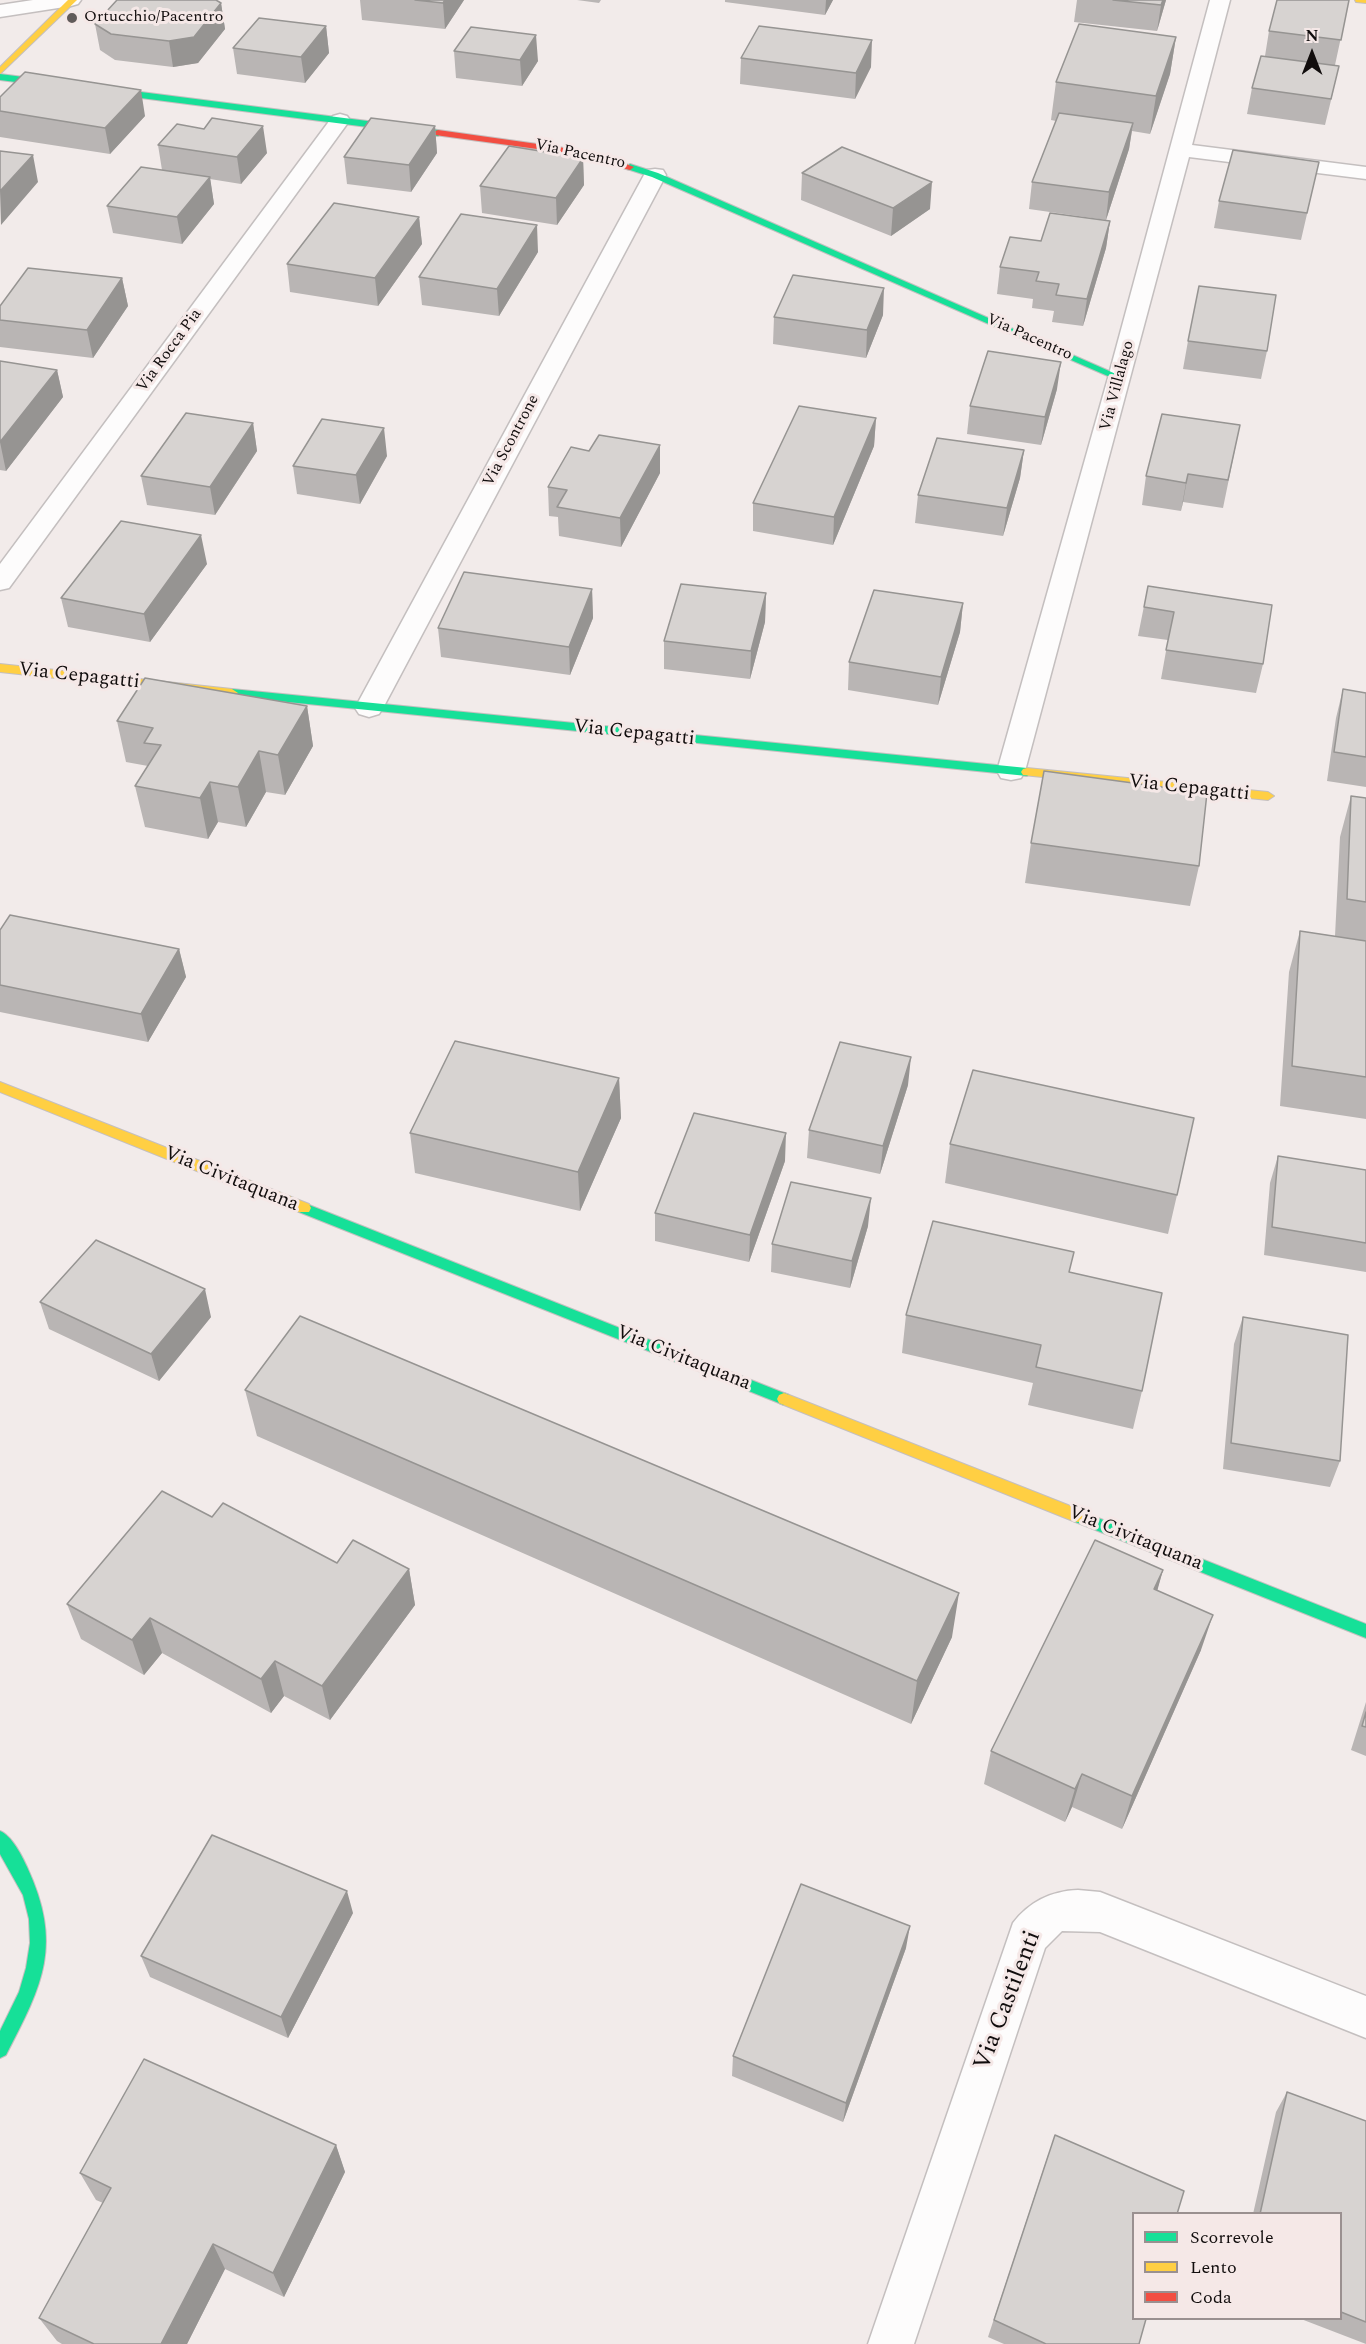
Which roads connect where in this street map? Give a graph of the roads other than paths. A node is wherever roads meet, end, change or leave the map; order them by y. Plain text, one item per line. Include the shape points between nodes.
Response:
1 (72, 0) edge
2 (1220, 0) edge
3 (1359, 0) edge
4 (1366, 1) edge
5 (0, 11) edge
6 (0, 72) edge
7 (0, 77) edge
8 (340, 120) junction
9 (1181, 150) junction
10 (1366, 173) edge
11 (655, 175) junction
12 (1120, 378) junction
13 (0, 582) edge
14 (0, 669) edge
15 (369, 708) junction
16 (1011, 771) junction
17 (1268, 796) dead end
18 (0, 1088) edge
19 (1366, 1631) edge
20 (0, 1839) edge
21 (1366, 2018) edge
22 (0, 2049) edge
23 (891, 2344) edge

1 - 5 street
1 - 6 street
2 - 9 street, Via Villalago
3 - 4 street
7 - 8 street, Via Pacentro
8 - 11 street, Via Pacentro via 560,149
8 - 13 street, Via Rocca Pia
9 - 10 street
9 - 12 street, Via Villalago
11 - 12 street, Via Pacentro
11 - 15 street, Via Scontrone
12 - 16 street, Via Villalago
14 - 15 street, Via Cepagatti
15 - 16 street, Via Cepagatti
16 - 17 street, Via Cepagatti
18 - 19 street, Via Civitaquana
20 - 22 street via 25,1878 38,1910 41,1937 30,1987
21 - 23 street, Via Castilenti via 1100,1912 1078,1908 1056,1912 1038,1922 1028,1937

